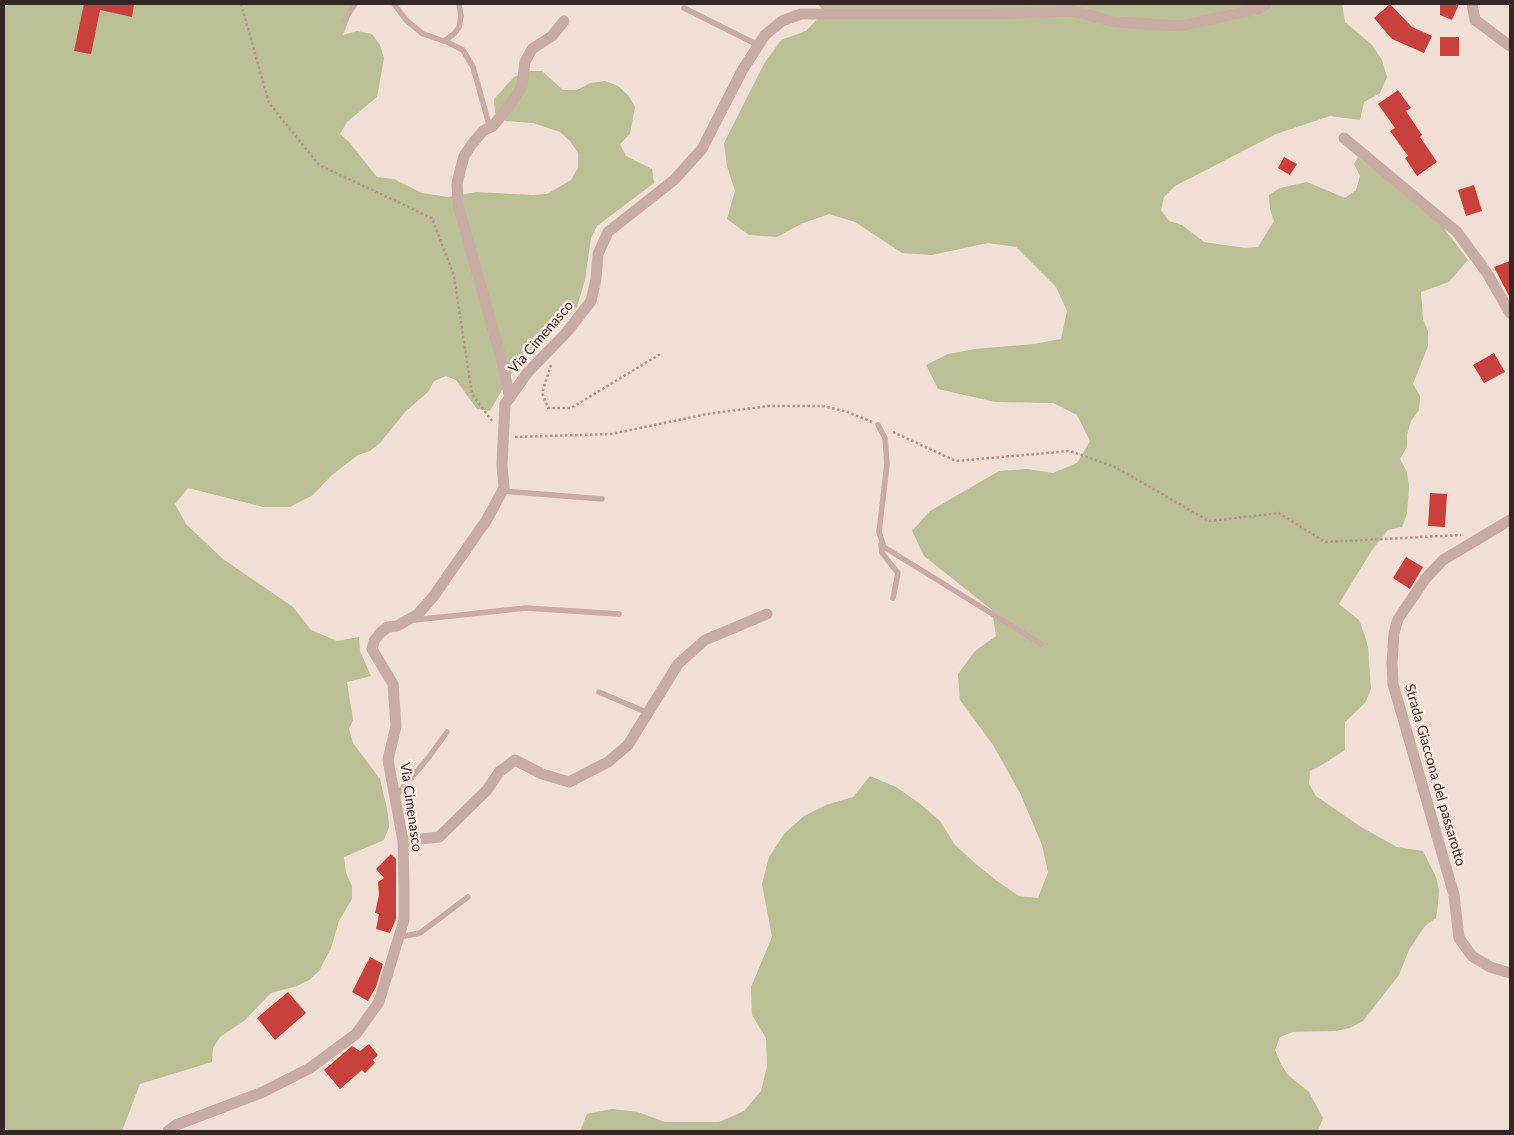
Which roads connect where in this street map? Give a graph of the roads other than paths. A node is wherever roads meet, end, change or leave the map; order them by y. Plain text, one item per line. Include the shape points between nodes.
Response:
1 (355, 4) edge
2 (394, 4) edge
3 (459, 4) edge
4 (1266, 4) edge
5 (1472, 4) edge
6 (684, 8) dead end
7 (344, 20) dead end
8 (564, 21) dead end
9 (444, 41) junction
10 (758, 46) junction
11 (1510, 46) edge
12 (490, 128) junction
13 (1344, 138) dead end
14 (1510, 313) edge
15 (510, 398) junction
16 (878, 425) road end
17 (502, 491) junction
18 (602, 499) dead end
19 (1510, 520) edge
20 (881, 539) junction
21 (893, 598) dead end
22 (619, 614) dead end
23 (767, 614) dead end
24 (407, 620) junction
25 (1042, 644) dead end
26 (599, 692) dead end
27 (648, 712) junction
28 (448, 732) dead end
29 (395, 797) junction
30 (403, 841) junction
31 (468, 897) dead end
32 (400, 937) junction
33 (1510, 973) edge
34 (168, 1131) edge

1 - 7 lane
2 - 9 lane via 423,34
3 - 9 lane via 459,27
4 - 10 street, Via Cimenasco via 1258,9 1180,26 1115,22 1073,11 801,14 782,21 765,35
5 - 11 street via 1475,20
6 - 10 lane
8 - 12 street via 552,36 532,49 525,62 522,86 510,106
9 - 12 lane via 463,50 473,67
10 - 15 street, Via Cimenasco via 702,149 674,180 608,232 598,254 591,302 528,372
12 - 15 street via 482,131 464,156 458,183 458,205
13 - 14 street via 1457,232 1487,273
15 - 17 street, Via Cimenasco via 505,404
16 - 20 lane via 885,438 887,464 879,532
17 - 18 lane
17 - 24 street, Via Cimenasco via 486,521 433,597 418,614
19 - 33 street, Strada Giaccona del passarotto via 1443,560 1426,578 1402,613 1394,633 1393,684 1454,895 1459,938 1472,956 1490,967
20 - 21 lane via 882,553 898,573
20 - 25 lane via 884,547
22 - 24 lane via 526,608
23 - 27 street via 705,640 678,664
24 - 29 street, Via Cimenasco via 380,633 372,649 393,684 396,726 388,760
26 - 27 lane
27 - 30 street via 628,745 587,774 569,782 542,774 515,760 499,772 487,790 439,837
28 - 29 lane
29 - 30 street, Via Cimenasco
30 - 32 street, Via Cimenasco via 404,920
31 - 32 lane via 420,933
32 - 34 street, Via Cimenasco via 379,1002 356,1034 310,1068 263,1092 176,1125

